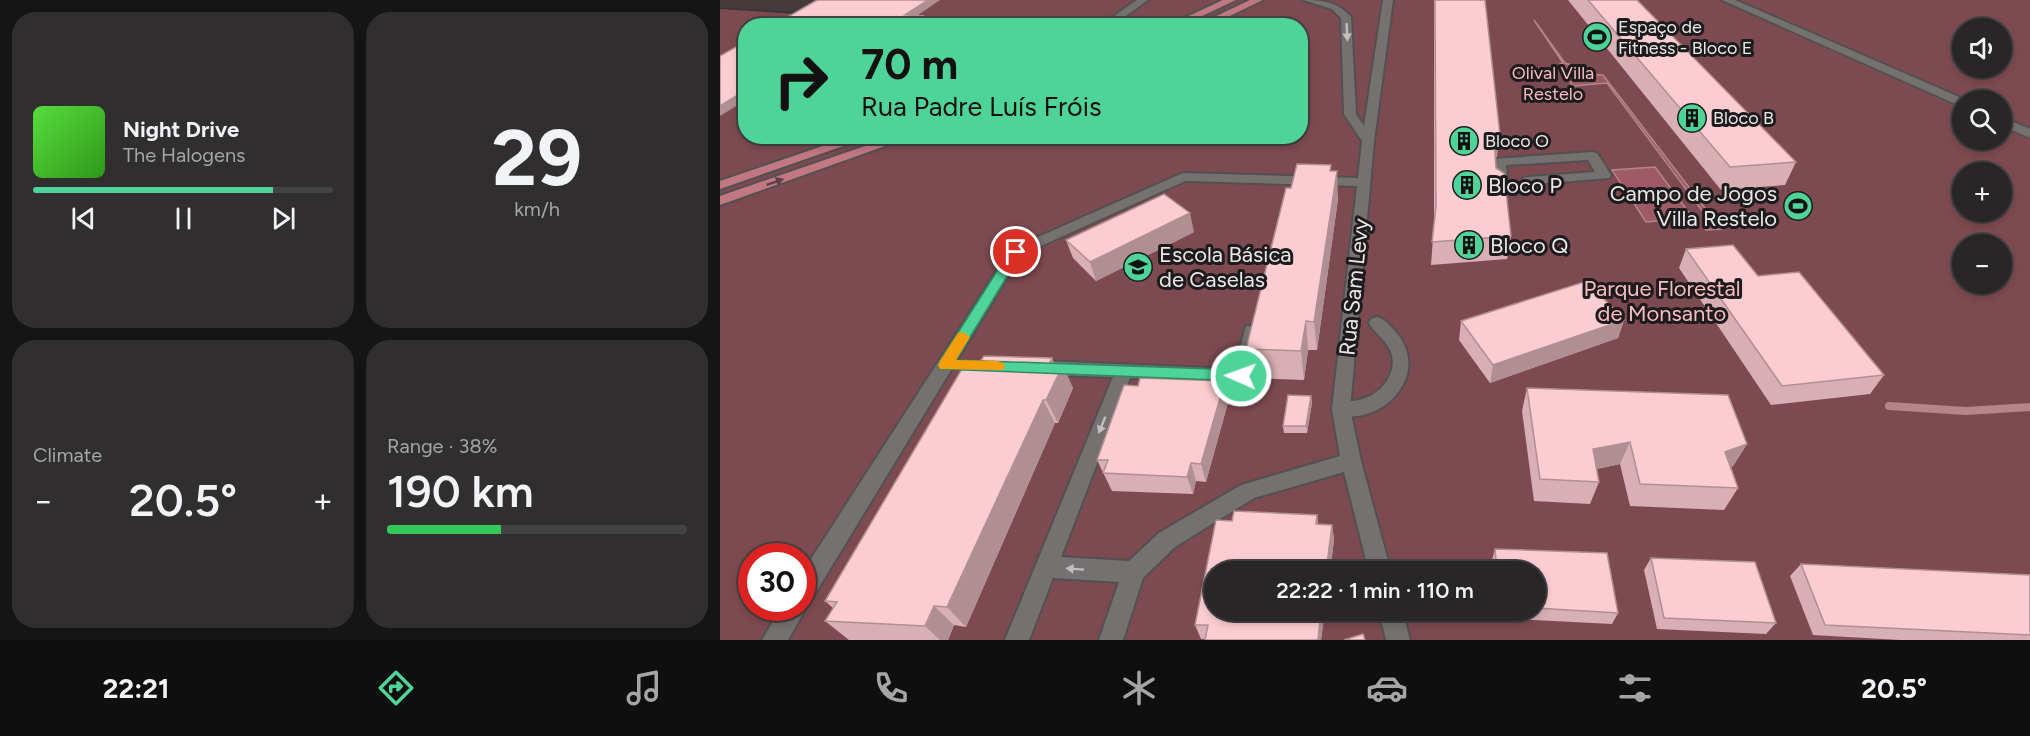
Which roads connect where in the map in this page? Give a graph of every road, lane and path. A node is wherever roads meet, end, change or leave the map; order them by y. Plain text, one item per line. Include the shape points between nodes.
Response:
1 (1143, 0) edge
2 (1231, 0) edge
3 (1258, 0) edge
4 (1308, 0) edge
5 (1388, 0) edge
6 (1727, 0) edge
7 (1117, 18) edge
8 (1190, 18) edge
9 (1219, 18) edge
10 (1952, 99) edge
11 (2012, 126) edge
12 (2030, 134) edge
13 (1368, 141) junction
14 (842, 144) edge
15 (884, 144) edge
16 (1604, 176) joint
17 (1365, 182) junction
18 (720, 185) edge
19 (720, 201) edge
20 (1254, 318) edge
21 (1377, 323) dead end
22 (945, 365) junction
23 (969, 365) edge
24 (1029, 368) edge
25 (1124, 371) junction
26 (1341, 409) junction
27 (1351, 461) junction
28 (1377, 561) edge
29 (1047, 567) junction
30 (816, 572) edge
31 (1134, 572) junction
32 (786, 621) edge
33 (1393, 621) edge
34 (774, 640) edge
35 (1017, 640) edge
36 (1111, 640) edge
37 (1398, 640) edge

1 - 7 street
2 - 8 main road
3 - 9 main road
4 -> 13 street via 1335,7 1346,16 1350,114
5 - 13 street, Rua Sam Levy
6 - 10 street
11 - 12 street
13 - 17 street, Rua Sam Levy
14 - 18 main road
19 -> 15 main road
16 - 16 street via 1528,181 1530,188 1502,190 1499,162 1592,156
17 - 22 street via 1286,186 1183,177 1016,252
17 - 26 street, Rua Sam Levy
20 - 25 street via 1241,376
21 - 26 street via 1400,353 1396,383 1384,396 1366,406
22 - 23 street
22 - 30 street
24 - 25 street
25 -> 29 street
26 - 27 street, Rua Sam Levy
27 - 28 street, Rua Sam Levy
27 - 31 street via 1248,491 1167,540
31 -> 29 street
29 - 35 street
31 - 36 street
32 - 34 street
33 - 37 street

